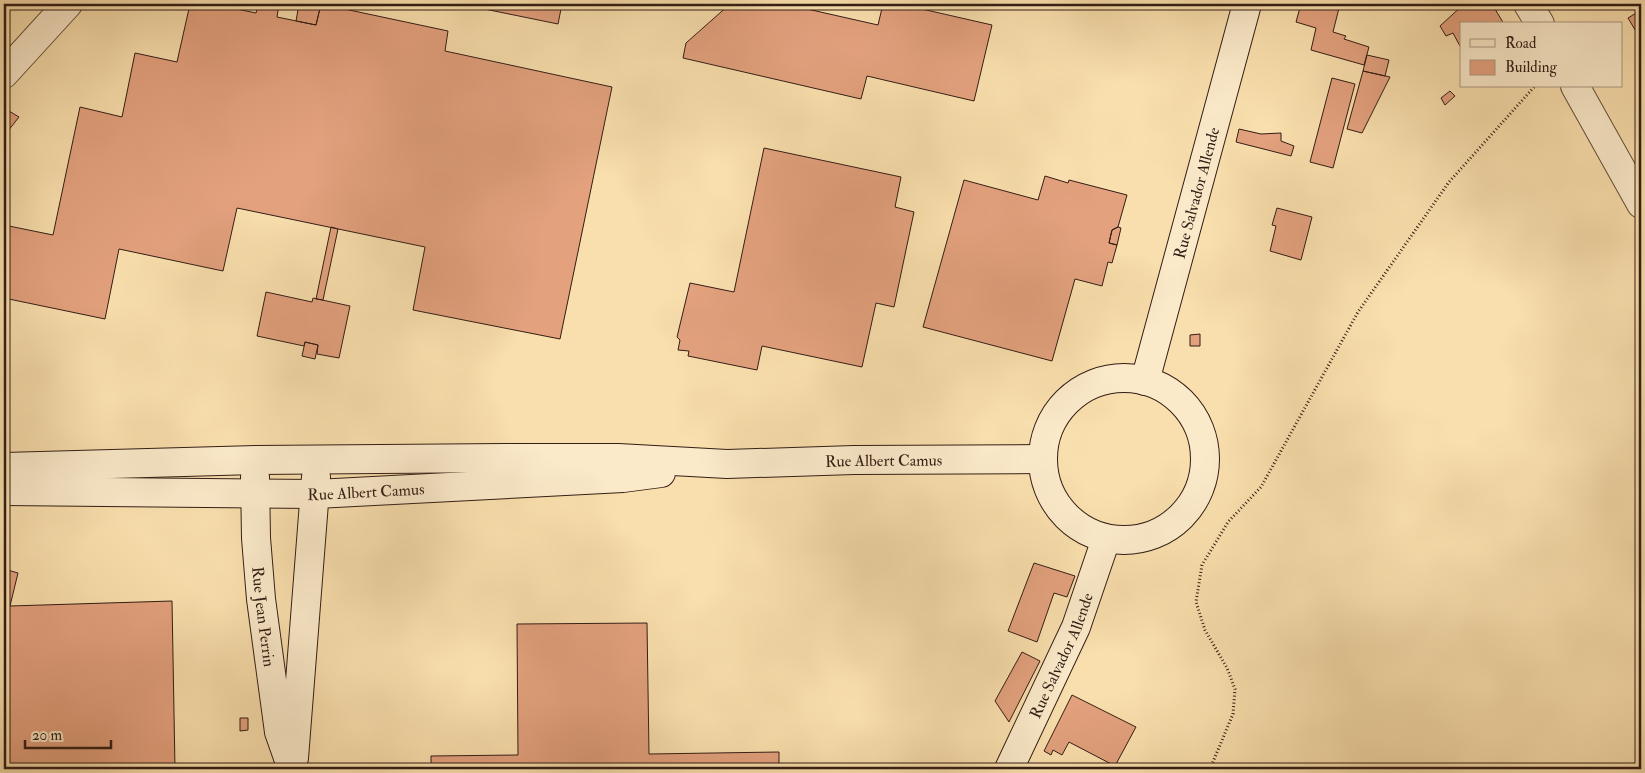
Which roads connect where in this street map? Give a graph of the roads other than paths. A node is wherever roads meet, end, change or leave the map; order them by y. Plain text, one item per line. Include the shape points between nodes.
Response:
1 (68, 4) edge
2 (1247, 4) edge
3 (1528, 4) edge
4 (1539, 22) edge
5 (4, 74) edge
6 (1576, 88) edge
7 (1641, 204) edge
8 (1145, 381) junction
9 (1042, 459) junction
10 (256, 460) junction
11 (316, 460) junction
12 (727, 464) junction
13 (4, 467) edge
14 (4, 491) edge
15 (255, 494) junction
16 (316, 494) junction
17 (1106, 539) junction
18 (293, 769) edge
19 (1009, 769) edge

1 - 5 street
2 - 8 street, Rue Salvador Allende
3 - 4 street
6 - 7 street
8 - 9 street via 1120,378 1096,382 1074,395 1057,412 1046,435
8 - 17 street via 1170,392 1190,412 1202,438 1205,465 1199,492 1183,515 1161,532 1134,540
9 - 12 street, Rue Albert Camus
9 - 17 street via 1046,486 1060,510 1081,528
10 - 11 street, Rue Albert Camus
10 - 13 street, Rue Albert Camus
10 - 15 street, Rue Jean Perrin
11 - 12 street, Rue Albert Camus via 618,458
11 - 16 street, Rue Jean Perrin
12 - 16 street, Rue Albert Camus via 623,478
14 - 15 street, Rue Albert Camus
15 - 16 street, Rue Albert Camus
15 - 18 street, Rue Jean Perrin via 260,599 279,732
16 - 18 street, Rue Jean Perrin
17 - 19 street, Rue Salvador Allende via 1076,627

